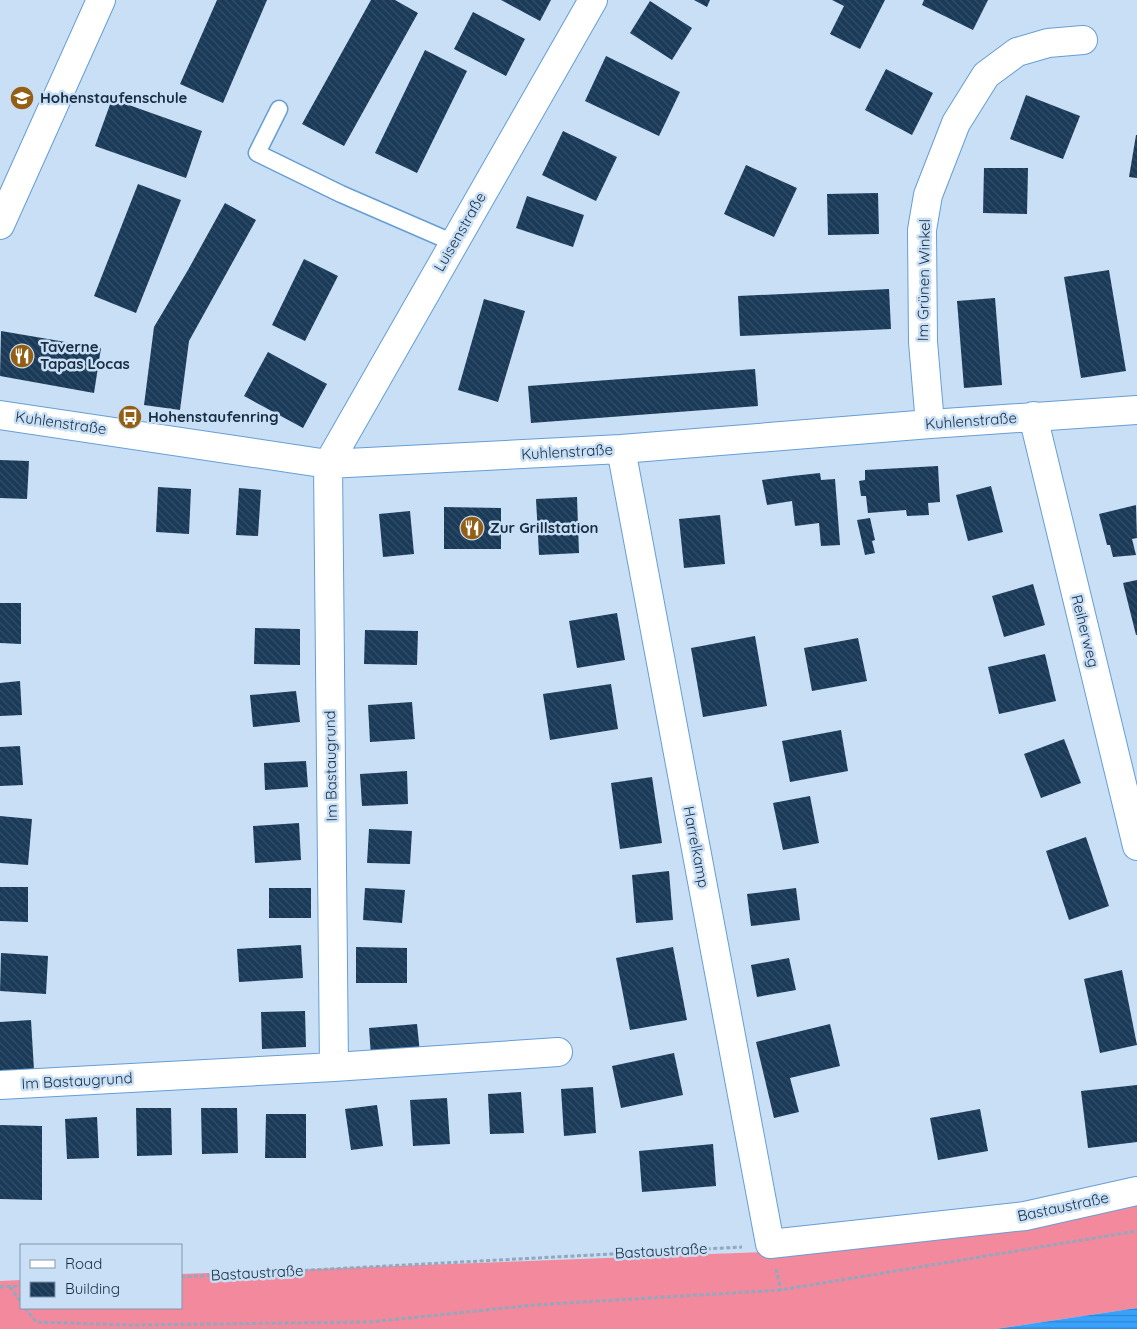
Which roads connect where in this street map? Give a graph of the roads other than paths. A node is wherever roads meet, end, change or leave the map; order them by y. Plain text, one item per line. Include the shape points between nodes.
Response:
1 (101, 0) edge
2 (592, 0) edge
3 (1083, 40) dead end
4 (279, 109) dead end
5 (0, 225) edge
6 (454, 243) junction
7 (1137, 410) edge
8 (0, 415) edge
9 (1033, 416) junction
10 (930, 424) junction
11 (621, 449) junction
12 (328, 464) junction
13 (1137, 846) edge
14 (558, 1052) dead end
15 (334, 1067) junction
16 (0, 1086) edge
17 (1137, 1191) edge
18 (770, 1244) joint

1 - 5 street
2 - 6 street, Luisenstraße
3 - 10 street, Im Grünen Winkel via 1048,43 1017,52 986,75 956,123 928,195 922,230 923,333
4 - 6 lane via 257,153
6 - 12 street, Luisenstraße
7 - 9 street, Kuhlenstraße
8 - 12 street, Kuhlenstraße
9 - 10 street, Kuhlenstraße
9 - 13 street, Reiherweg
10 - 11 street, Kuhlenstraße
11 - 12 street, Kuhlenstraße
11 - 18 street, Harrelkamp
12 - 15 street, Im Bastaugrund
14 - 15 street, Im Bastaugrund
15 - 16 street, Im Bastaugrund
17 - 18 street, Bastaustraße via 1025,1216

